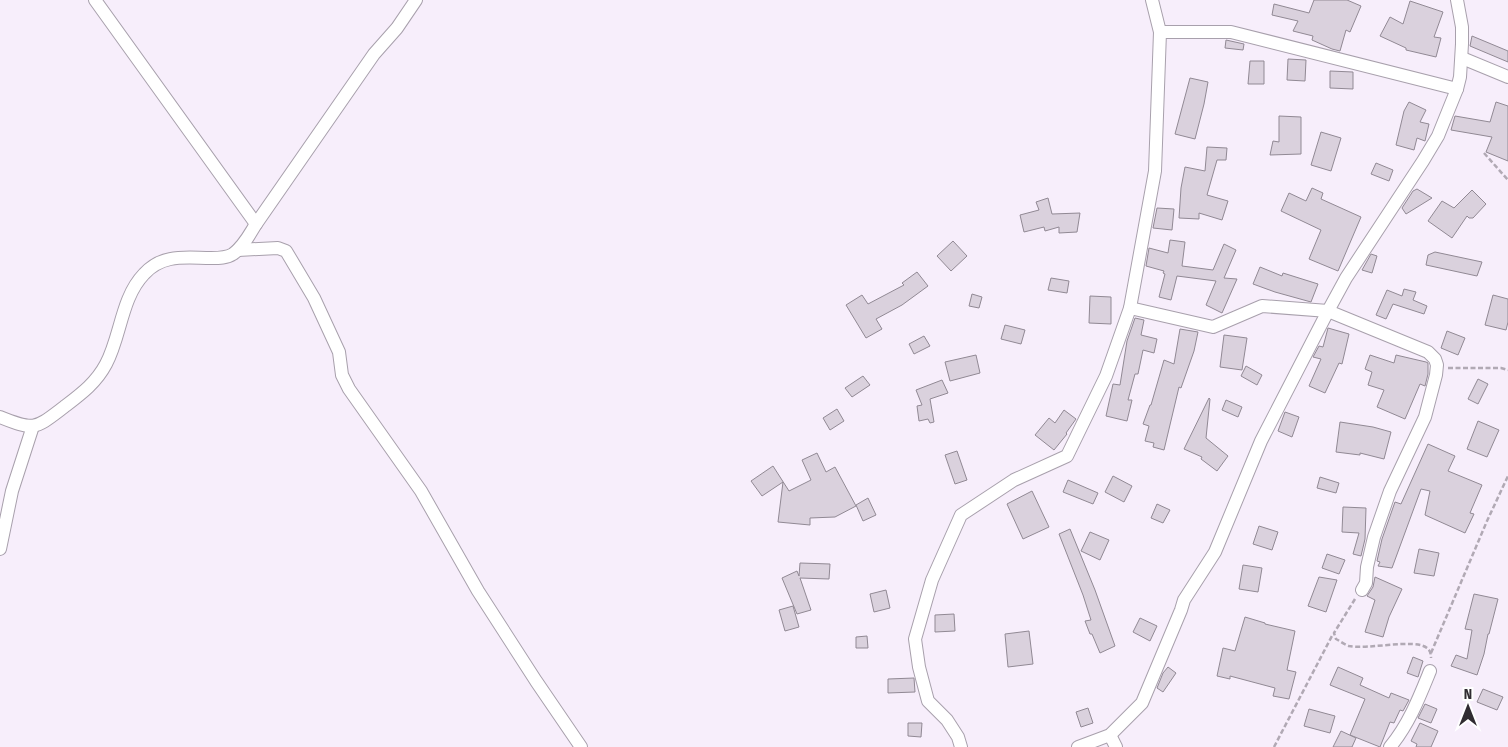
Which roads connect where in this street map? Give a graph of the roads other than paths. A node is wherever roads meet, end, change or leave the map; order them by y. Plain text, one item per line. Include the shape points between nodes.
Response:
1 (95, 0) edge
2 (416, 0) edge
3 (1152, 0) edge
4 (1457, 0) edge
5 (1160, 32) junction
6 (1462, 58) junction
7 (1508, 76) edge
8 (1457, 89) junction
9 (256, 224) junction
10 (238, 250) junction
11 (1130, 308) junction
12 (1328, 311) junction
13 (0, 417) edge
14 (33, 426) junction
15 (0, 549) edge
16 (1362, 590) road end
17 (1430, 671) road end
18 (1110, 735) junction
19 (581, 747) edge
20 (961, 747) edge
21 (1078, 747) edge
22 (1116, 747) edge
23 (1390, 747) edge

1 - 9 street
2 - 9 street via 374,54
3 - 5 street
4 - 6 street via 1462,28
5 - 8 street via 1231,32
5 - 11 street via 1155,171
6 - 7 street
6 - 8 street
8 - 12 street via 1438,136
9 - 10 street
10 - 14 street via 220,258 182,256 156,264 144,273 131,294 107,363 98,377 90,388 44,422
10 - 19 street via 278,248 286,251 314,298 339,352 342,375 349,390 421,491 478,591
11 - 12 street via 1213,327 1262,306
11 - 20 street via 1106,376 1068,456 1014,480 961,515 932,580 915,639 919,666 928,701 947,720
12 - 16 street via 1428,352 1437,365 1425,417 1390,492 1374,536
12 - 18 street via 1261,442 1215,552 1184,600 1142,703
13 - 14 street via 21,426
14 - 15 street via 12,492
17 - 23 street via 1418,703
18 - 21 street
18 - 22 street

